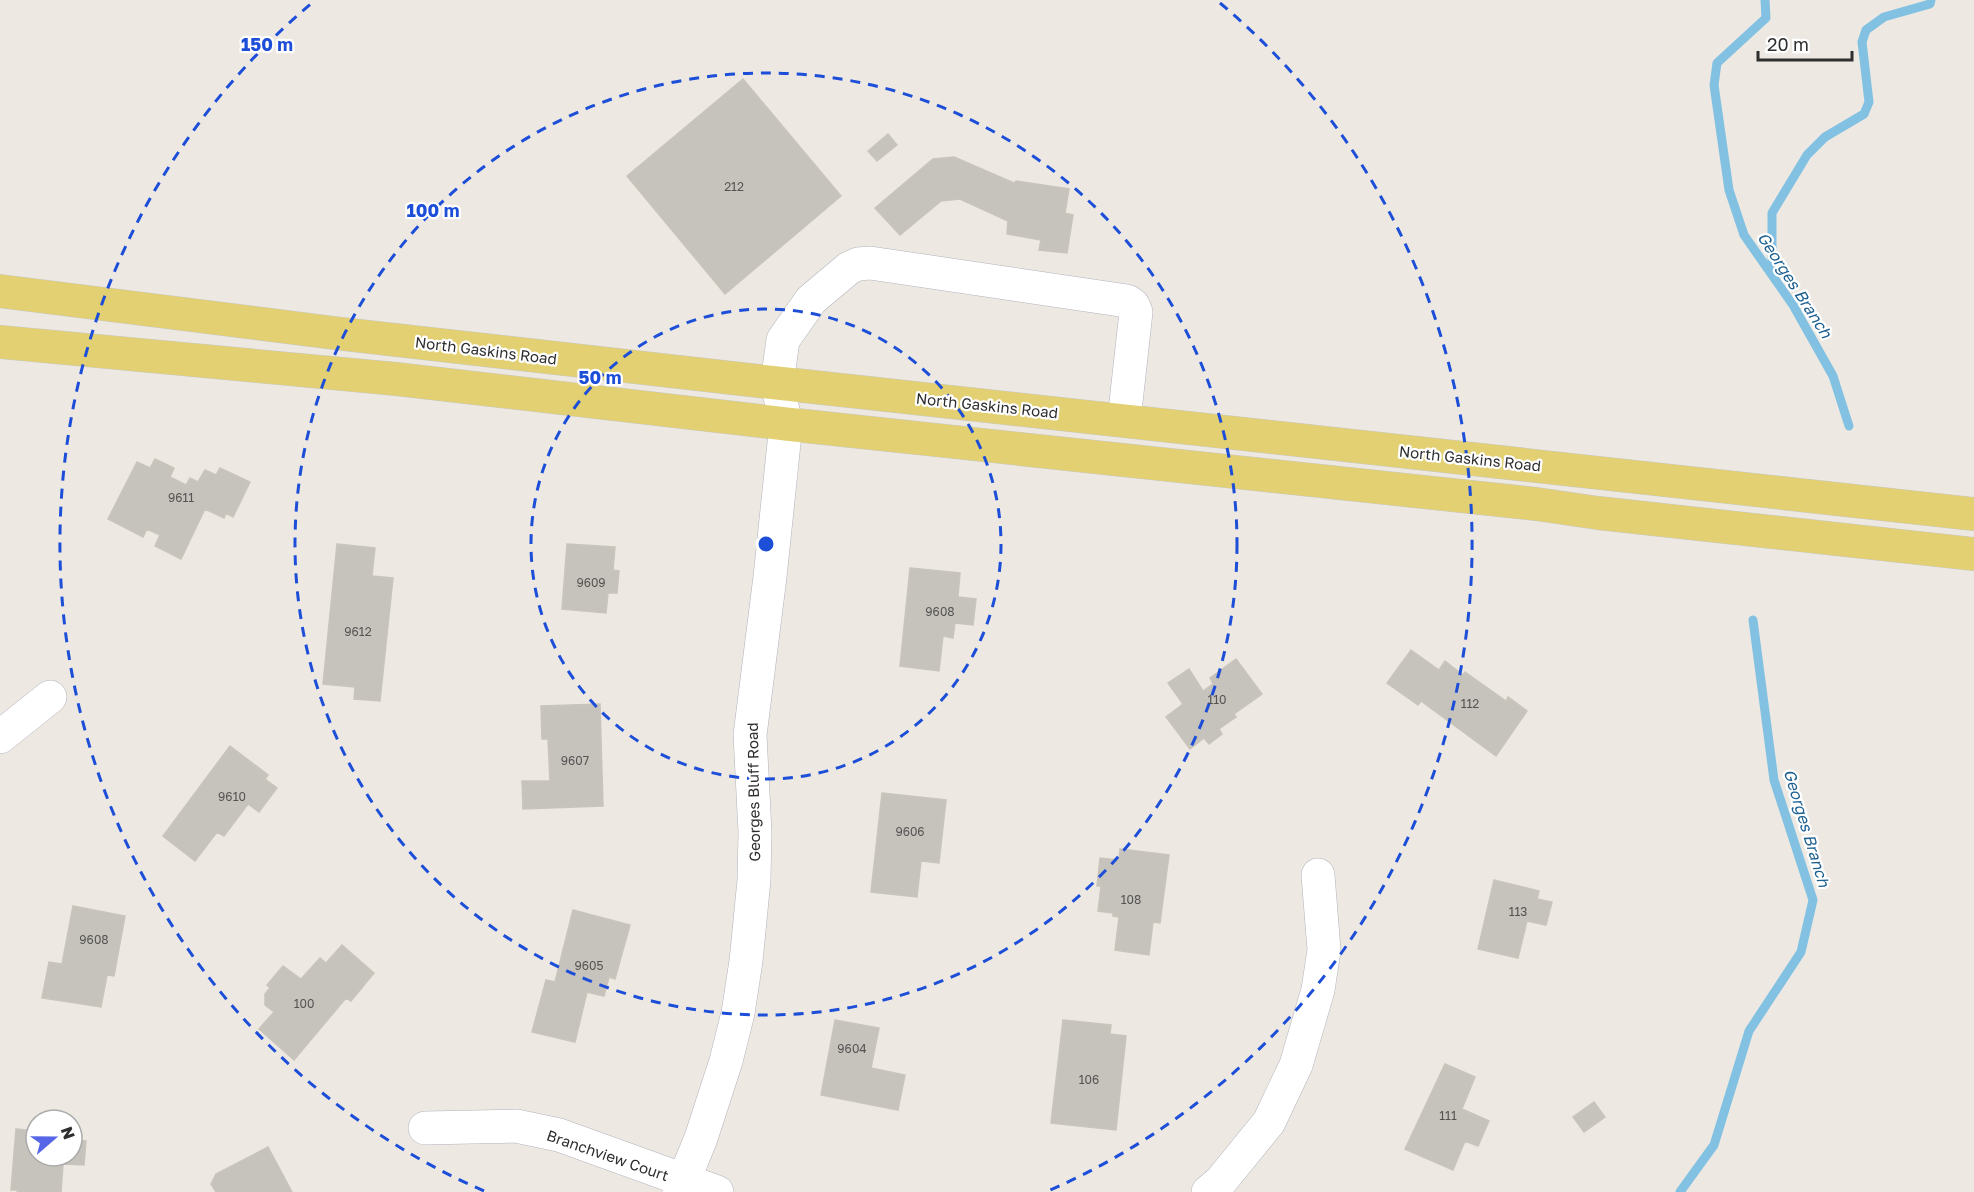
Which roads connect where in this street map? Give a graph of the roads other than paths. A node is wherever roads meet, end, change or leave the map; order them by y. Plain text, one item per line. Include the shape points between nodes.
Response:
1 (0, 291) edge
2 (0, 342) edge
3 (777, 383) junction
4 (1124, 420) junction
5 (786, 424) junction
6 (1974, 514) edge
7 (1974, 554) edge
8 (50, 697) dead end
9 (0, 736) edge
10 (1318, 875) dead end
11 (425, 1128) dead end
12 (681, 1187) edge
13 (717, 1192) edge
14 (1208, 1192) edge

1 - 3 main road, North Gaskins Road
2 - 5 main road via 396,379
3 - 4 main road, North Gaskins Road
3 - 4 street via 783,340 811,300 849,268 870,263 1127,301 1136,312
3 - 5 street, Georges Bluff Road
4 - 6 main road, North Gaskins Road
5 - 7 main road
5 - 12 street, Georges Bluff Road via 750,735 755,832 746,961 726,1061
8 - 9 street
10 - 14 street via 1324,950 1318,990 1296,1065 1269,1122
11 - 12 street, Branchview Court via 516,1126 559,1135
12 - 13 street, Branchview Court

